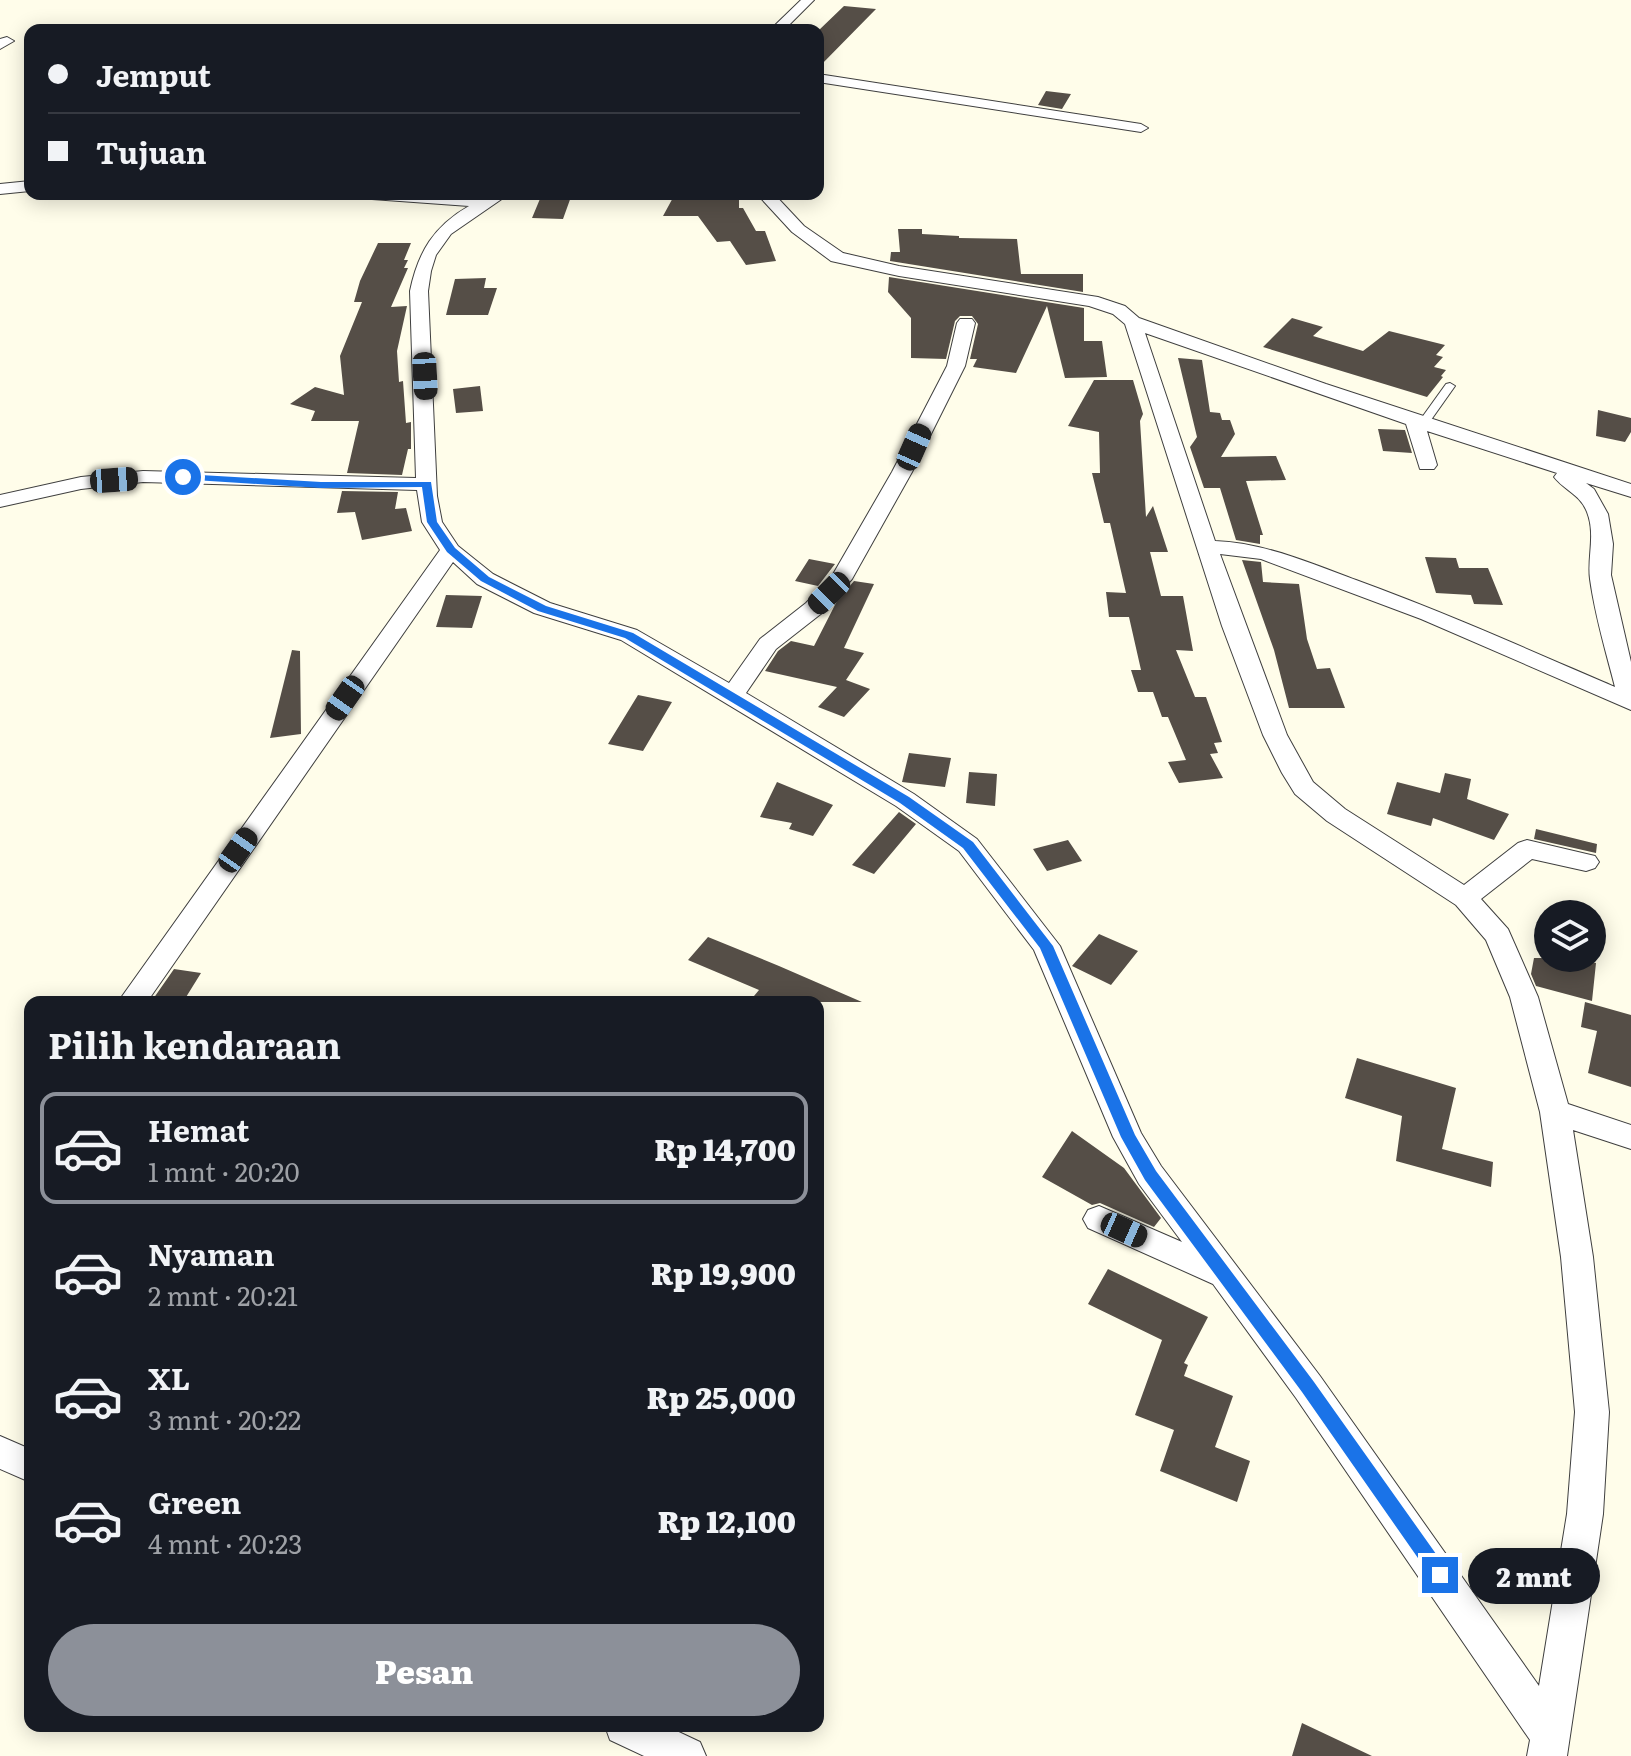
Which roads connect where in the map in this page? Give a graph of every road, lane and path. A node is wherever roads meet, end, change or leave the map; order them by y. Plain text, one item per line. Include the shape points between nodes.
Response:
1 (808, 0) edge
2 (783, 24) edge
3 (824, 79) edge
4 (1141, 128) dead end
5 (24, 187) edge
6 (0, 189) edge
7 (491, 200) edge
8 (771, 200) edge
9 (1133, 322) junction
10 (966, 323) dead end
11 (1450, 386) dead end
12 (1419, 424) junction
13 (1427, 465) dead end
14 (1561, 469) junction
15 (427, 484) junction
16 (1631, 491) edge
17 (0, 501) edge
18 (1208, 547) junction
19 (451, 550) junction
20 (733, 695) junction
21 (1631, 702) edge
22 (1586, 862) dead end
23 (1465, 898) junction
24 (136, 996) edge
25 (1555, 1112) junction
26 (1631, 1137) edge
27 (1099, 1219) dead end
28 (1221, 1273) junction
29 (0, 1452) edge
30 (24, 1463) edge
31 (636, 1732) edge
32 (1549, 1746) edge
33 (686, 1756) edge

1 - 2 street
3 - 4 street
5 - 6 street
7 - 15 street via 452,223 422,266
8 - 9 street via 798,229 837,257 1074,296 1119,310
9 - 12 street
9 - 18 street
10 - 20 street via 956,366 858,553 814,608 768,644
11 - 12 lane
12 - 13 street
12 - 14 street
14 - 16 street
14 - 21 street via 1587,493 1598,514 1603,544 1600,575
15 - 17 street via 321,485 162,476 64,487
15 - 19 street via 432,522
18 - 21 street via 1267,554 1415,608
18 - 23 street via 1275,735 1304,788 1336,815
19 - 20 street via 485,579 542,608 629,635
19 - 24 street
20 - 28 street via 948,828 988,868 1046,946 1128,1137
22 - 23 street via 1527,849
23 - 25 street via 1498,936 1515,971
25 - 26 street
25 - 32 street via 1577,1257 1592,1412 1585,1514
27 - 28 street
28 - 32 street via 1317,1400
29 - 30 street
31 - 33 street

